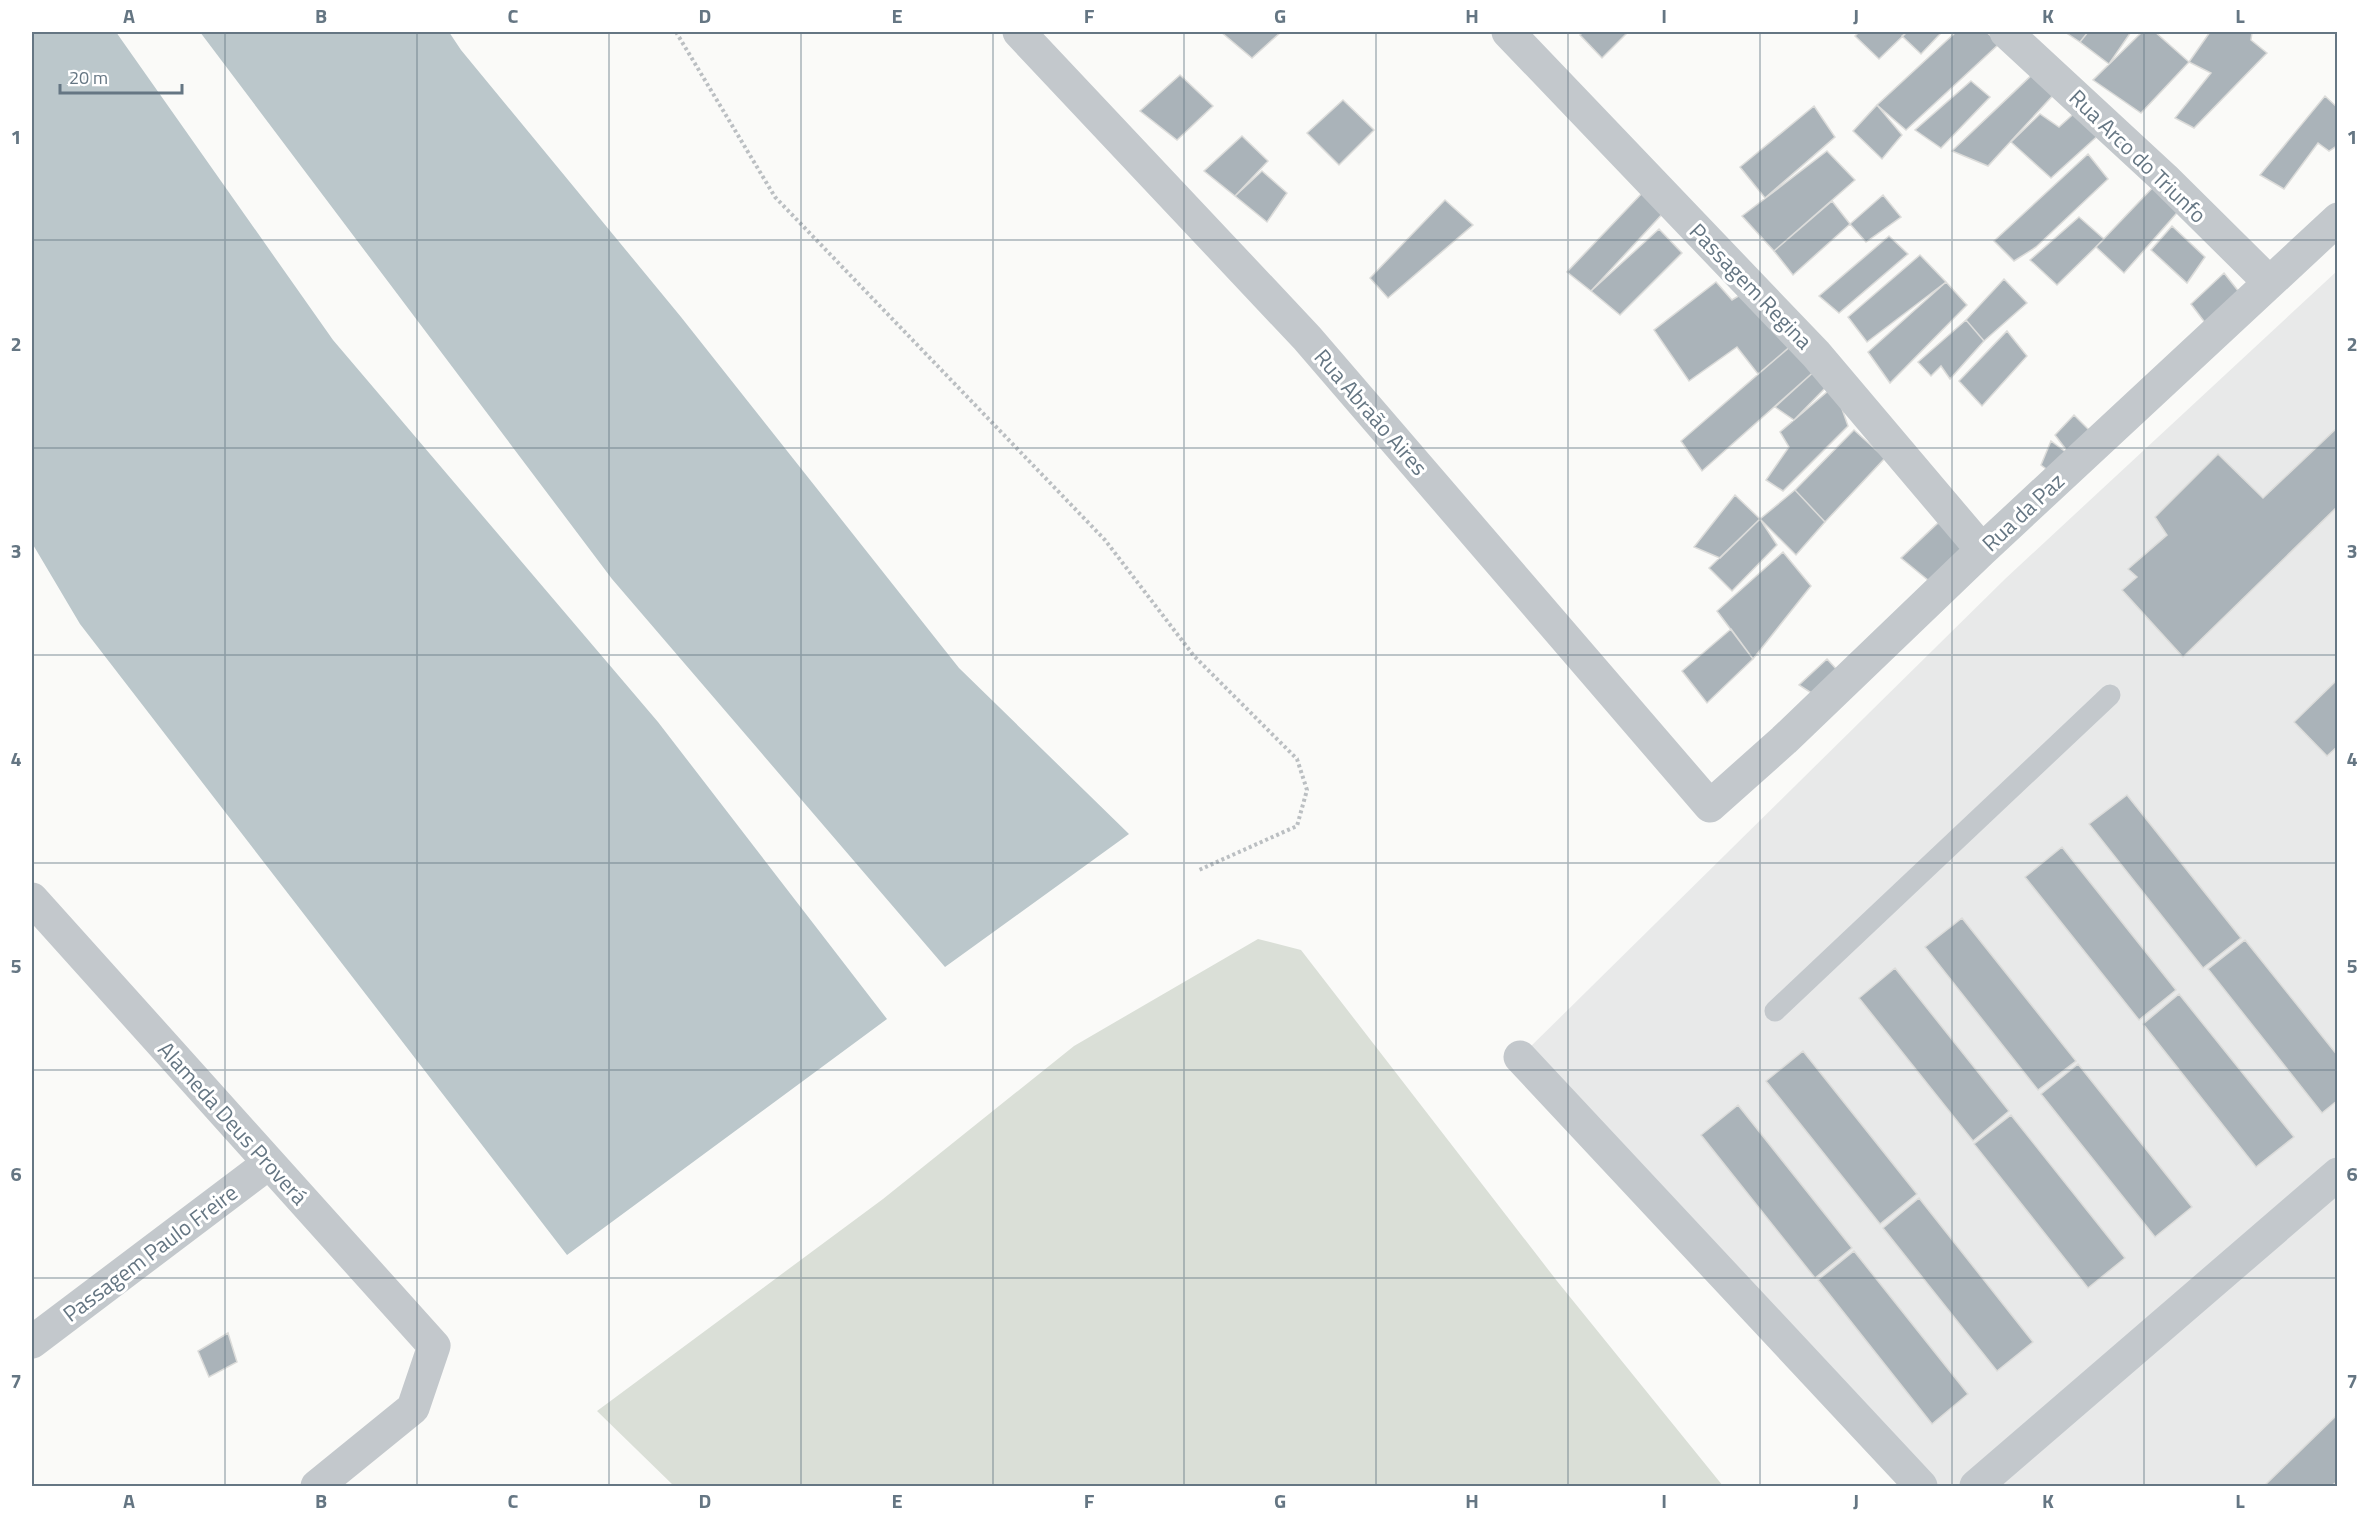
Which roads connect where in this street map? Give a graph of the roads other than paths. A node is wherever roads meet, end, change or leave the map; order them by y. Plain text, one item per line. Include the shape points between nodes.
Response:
1 (1019, 32) edge
2 (1508, 32) edge
3 (2006, 32) edge
4 (2336, 224) edge
5 (2269, 282) junction
6 (1982, 550) junction
7 (2109, 695) dead end
8 (1710, 806) joint
9 (32, 899) edge
10 (1775, 1011) dead end
11 (1520, 1057) dead end
12 (269, 1163) junction
13 (2337, 1174) edge
14 (32, 1342) edge
15 (316, 1486) edge
16 (1921, 1486) edge
17 (1976, 1486) edge

1 - 8 street, Rua Abraão Aires via 1307,338
2 - 6 street, Passagem Regina via 1816,354
3 - 5 street, Rua Arco do Triunfo via 2164,178
4 - 5 street, Rua da Paz
5 - 6 street, Rua da Paz
6 - 8 street, Rua da Paz
7 - 10 lane
9 - 12 street, Alameda Deus Proverá
11 - 16 street
12 - 14 street, Passagem Paulo Freire
12 - 15 street, Alameda Deus Proverá via 434,1346 413,1408
13 - 17 street

